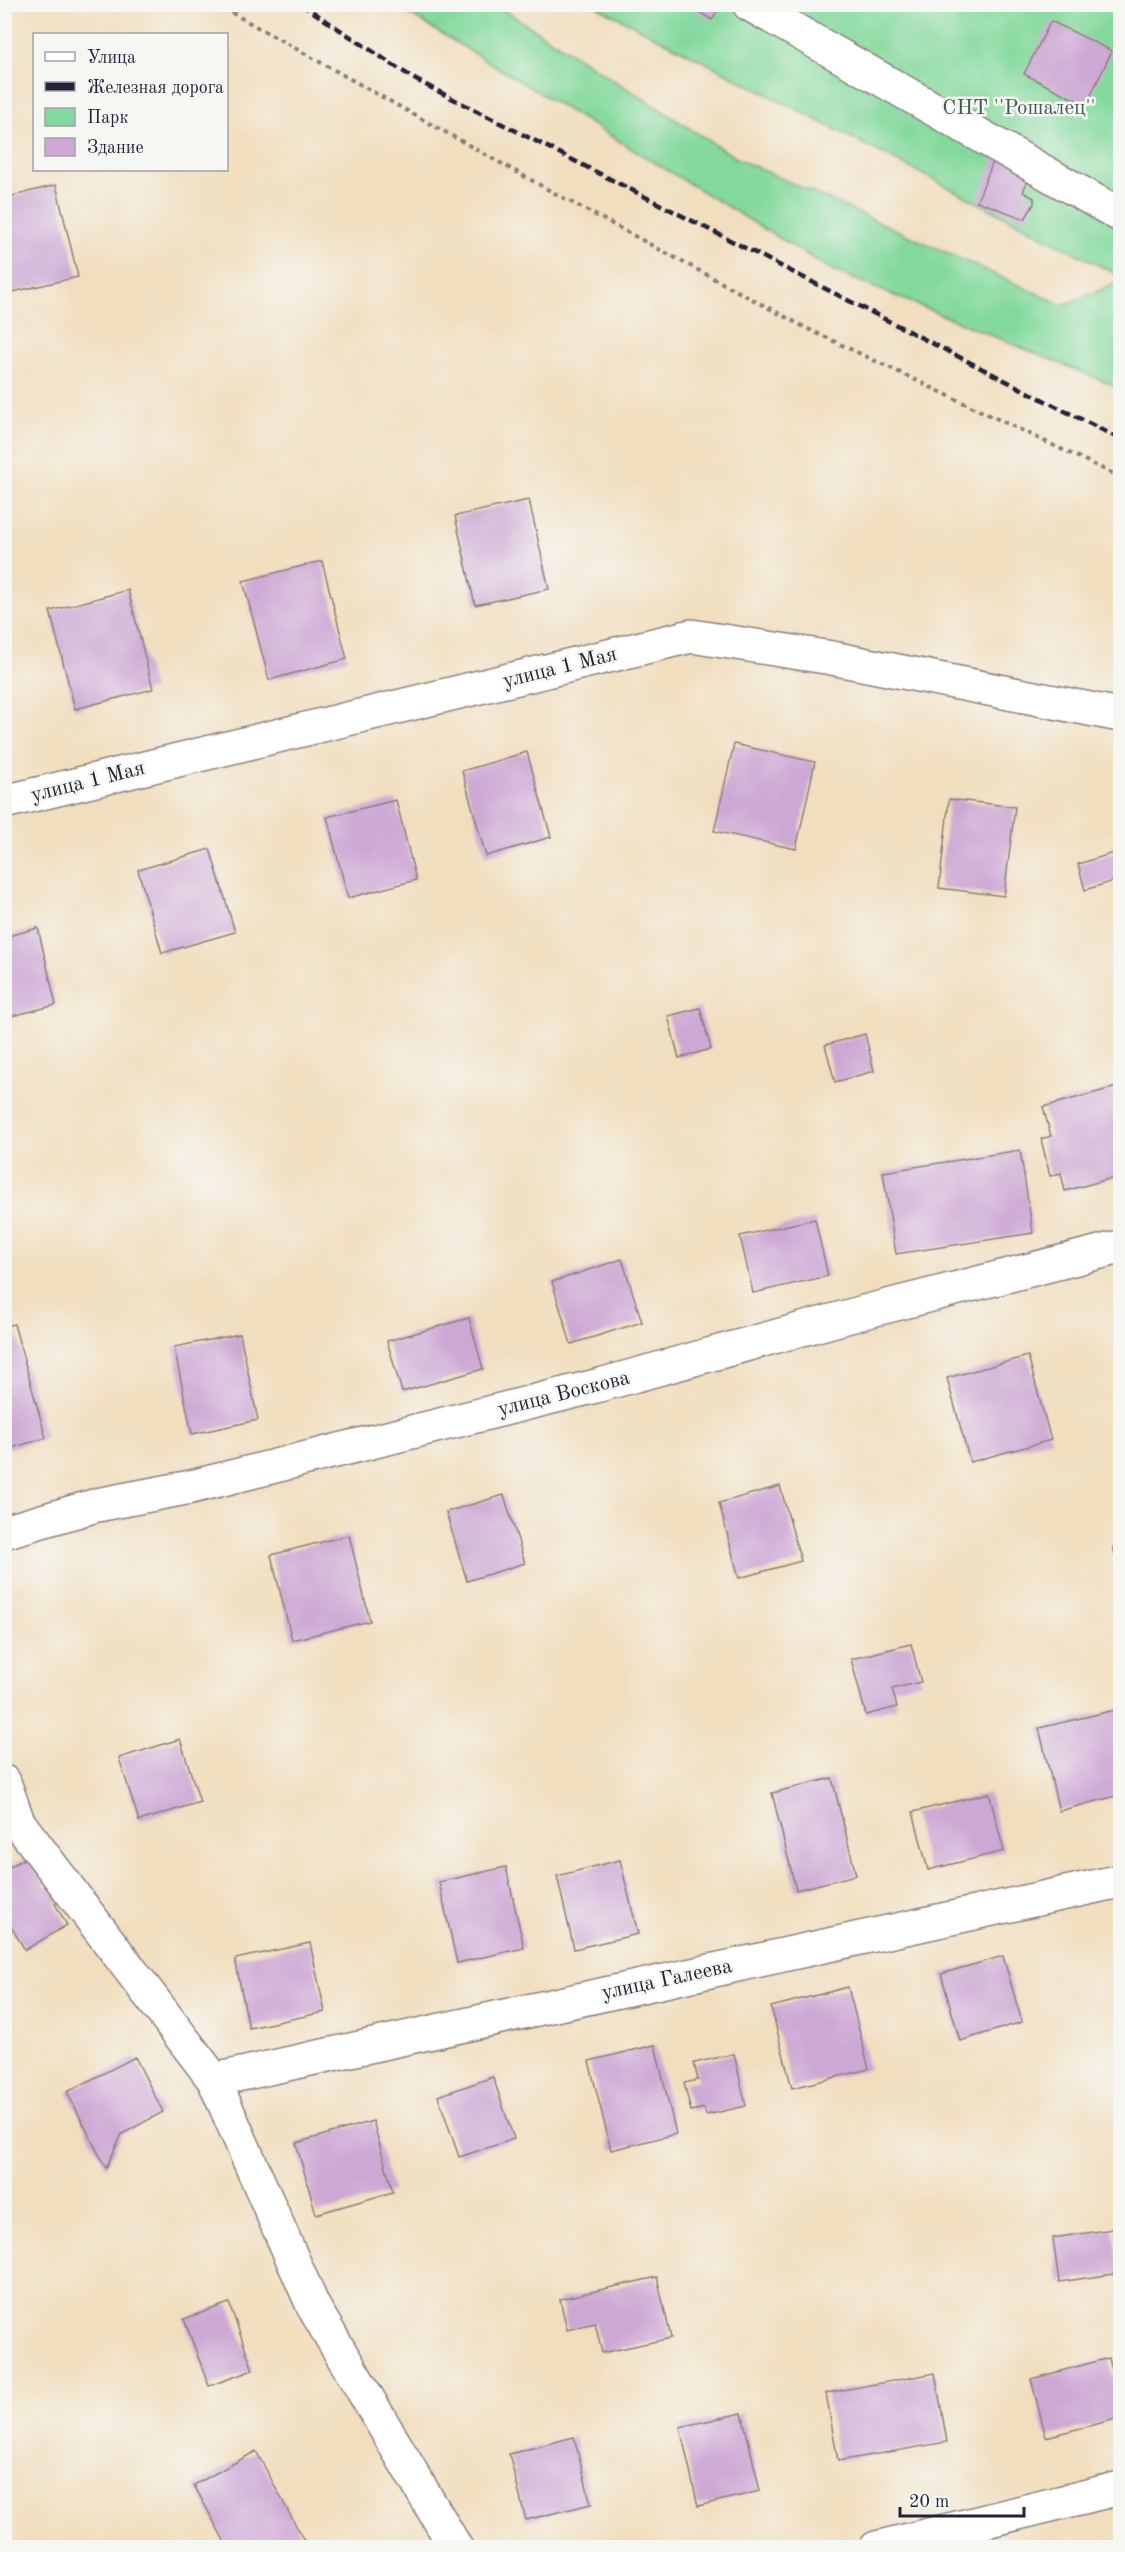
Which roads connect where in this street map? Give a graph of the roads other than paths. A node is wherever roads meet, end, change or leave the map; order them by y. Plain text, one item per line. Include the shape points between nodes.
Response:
1 (749, 4) edge
2 (1120, 214) edge
3 (1120, 715) edge
4 (4, 802) edge
5 (1120, 1247) edge
6 (4, 1532) edge
7 (4, 1782) edge
8 (1120, 1881) edge
9 (214, 2080) junction
10 (1120, 2488) edge
11 (456, 2547) edge
12 (876, 2547) edge

1 - 2 street
3 - 4 street, улица 1 Мая via 832,658 692,636
5 - 6 street, улица Воскова via 600,1385 191,1487 97,1505
7 - 9 street via 18,1822
8 - 9 street, улица Галеева
9 - 11 street via 313,2306
10 - 12 street

